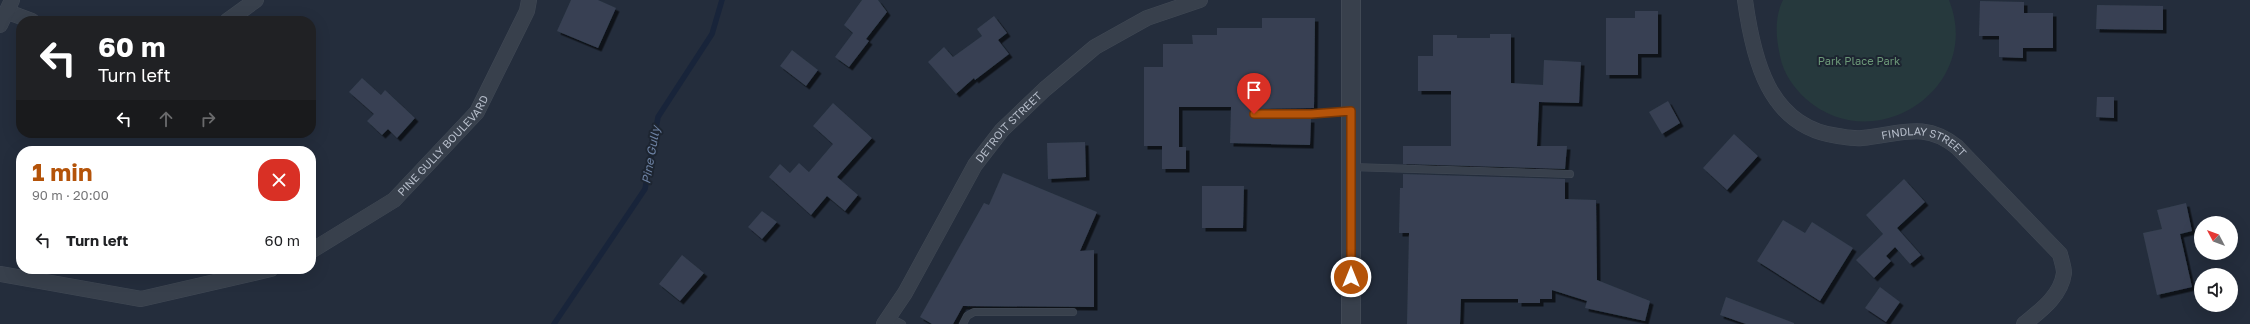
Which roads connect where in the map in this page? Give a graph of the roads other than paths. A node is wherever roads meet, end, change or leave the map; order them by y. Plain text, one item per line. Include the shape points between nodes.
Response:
1 (256, 0) edge
2 (530, 0) edge
3 (1200, 0) edge
4 (1351, 0) edge
5 (1745, 0) edge
6 (10, 6) edge
7 (25, 16) edge
8 (234, 16) edge
9 (0, 26) edge
10 (1351, 111) junction
11 (1254, 114) dead end
12 (1351, 167) junction
13 (1570, 174) dead end
14 (316, 248) edge
15 (0, 274) edge
16 (249, 274) edge
17 (1073, 312) dead end
18 (892, 322) edge
19 (963, 324) edge
20 (1351, 324) edge
21 (2024, 324) edge

1 - 8 street
2 - 14 street, PINE GULLY BOULEVARD via 477,112 394,200
3 - 18 street, DETROIT STREET via 1146,18 1095,46 1044,89 1002,130 975,165 905,293
4 - 10 street
5 - 21 street, FINDLAY STREET via 1750,40 1764,80 1779,104 1794,119 1811,129 1830,135 1860,139 1922,131 1944,136 2060,254 2064,272 2058,292 2041,311
6 - 7 street
6 - 9 street
10 - 11 lane
10 - 12 street
12 - 13 lane
12 - 20 street
15 - 16 street via 141,299
17 - 19 lane via 974,312 967,316

